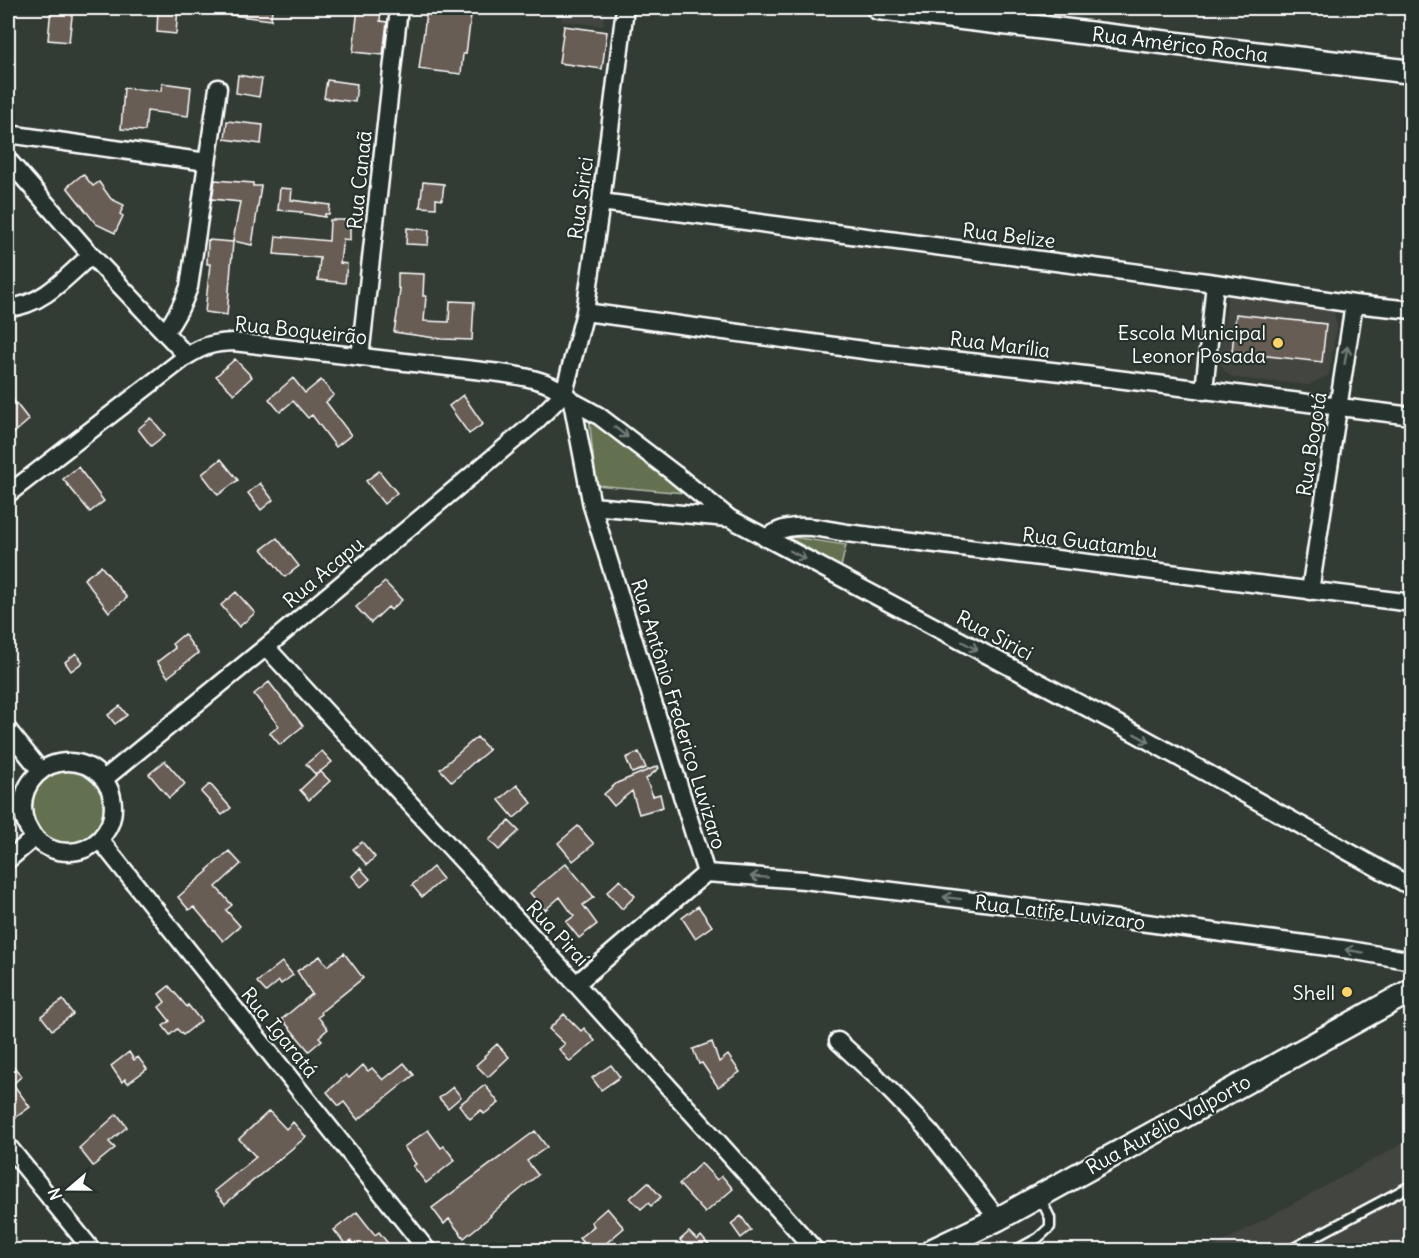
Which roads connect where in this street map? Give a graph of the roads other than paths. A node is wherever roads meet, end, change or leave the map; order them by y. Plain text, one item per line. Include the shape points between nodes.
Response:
1 (399, 8) edge
2 (625, 8) edge
3 (878, 8) edge
4 (1412, 72) edge
5 (218, 88) dead end
6 (8, 134) edge
7 (8, 160) edge
8 (207, 162) junction
9 (15, 178) edge
10 (601, 202) junction
11 (91, 255) junction
12 (1215, 283) junction
13 (1354, 304) junction
14 (8, 308) edge
15 (1412, 310) edge
16 (585, 312) junction
17 (165, 332) junction
18 (188, 356) junction
19 (360, 357) junction
20 (1204, 391) junction
21 (568, 397) junction
22 (1338, 407) junction
23 (1412, 416) edge
24 (8, 494) edge
25 (592, 506) junction
26 (729, 518) junction
27 (765, 538) junction
28 (1310, 591) junction
29 (1412, 603) edge
30 (266, 647) junction
31 (8, 730) edge
32 (40, 770) junction
33 (104, 779) junction
34 (35, 837) junction
35 (100, 840) junction
36 (8, 860) edge
37 (706, 873) junction
38 (1412, 887) edge
39 (1412, 961) edge
40 (1412, 974) edge
41 (576, 984) junction
42 (1407, 993) edge
43 (838, 1041) dead end
44 (8, 1146) edge
45 (1412, 1185) edge
46 (1039, 1196) junction
47 (998, 1219) junction
48 (92, 1251) edge
49 (428, 1251) edge
50 (815, 1251) edge
51 (933, 1251) edge
52 (1016, 1251) edge
53 (1290, 1251) edge

1 - 19 street, Rua Canaã
2 - 10 street, Rua Sirici
3 - 4 main road, Rua Américo Rocha
5 - 8 street
6 - 8 street
7 - 9 street
8 - 17 street via 189,287
9 - 11 street
10 - 12 street, Rua Belize
10 - 16 street, Rua Sirici
11 - 14 street via 45,296
11 - 17 street
12 - 13 street, Rua Belize
12 - 20 street
13 - 15 street, Rua Belize
22 -> 13 street, Rua Bogotá
16 - 20 street, Rua Marília
16 - 21 street, Rua Sirici
17 - 18 street
18 - 19 street, Rua Boqueirão via 217,342 233,342
18 - 24 street, Rua Boqueirão
19 - 21 street, Rua Boqueirão via 510,375 551,386
20 - 22 street, Rua Marília
21 - 25 street, Rua Antônio Frederico Luvizaro
21 -> 26 street, Rua Sirici via 599,416
21 - 30 street, Rua Acapu
22 - 23 street, Rua Marília
22 - 28 street, Rua Bogotá
25 - 26 street
25 - 37 street, Rua Antônio Frederico Luvizaro
26 - 27 street, Rua Sirici
27 - 28 street, Rua Guatambu via 788,528 810,528
27 -> 38 street, Rua Sirici via 1135,733
28 - 29 street, Rua Guatambu
30 - 33 street, Rua Acapu
30 - 41 street, Rua Piraí
31 - 32 street
32 - 33 street via 67,761 94,769
32 - 34 street via 24,795 26,825
33 - 35 street via 114,804 108,830
34 - 35 street via 59,852 88,848
34 - 36 street
35 - 49 street, Rua Igaratá
39 -> 37 street, Rua Latife Luvizaro via 1072,912 804,880
37 - 41 street, Rua Antônio Frederico Luvizaro
40 - 42 main road
41 - 50 street, Rua Piraí
42 - 46 main road, Rua Aurélio Valporto
43 - 47 street via 930,1132
44 - 48 street
45 - 53 lane
46 - 47 main road, Rua Aurélio Valporto
46 - 52 lane via 1050,1218 1050,1227
47 - 51 main road, Rua Aurélio Valporto

